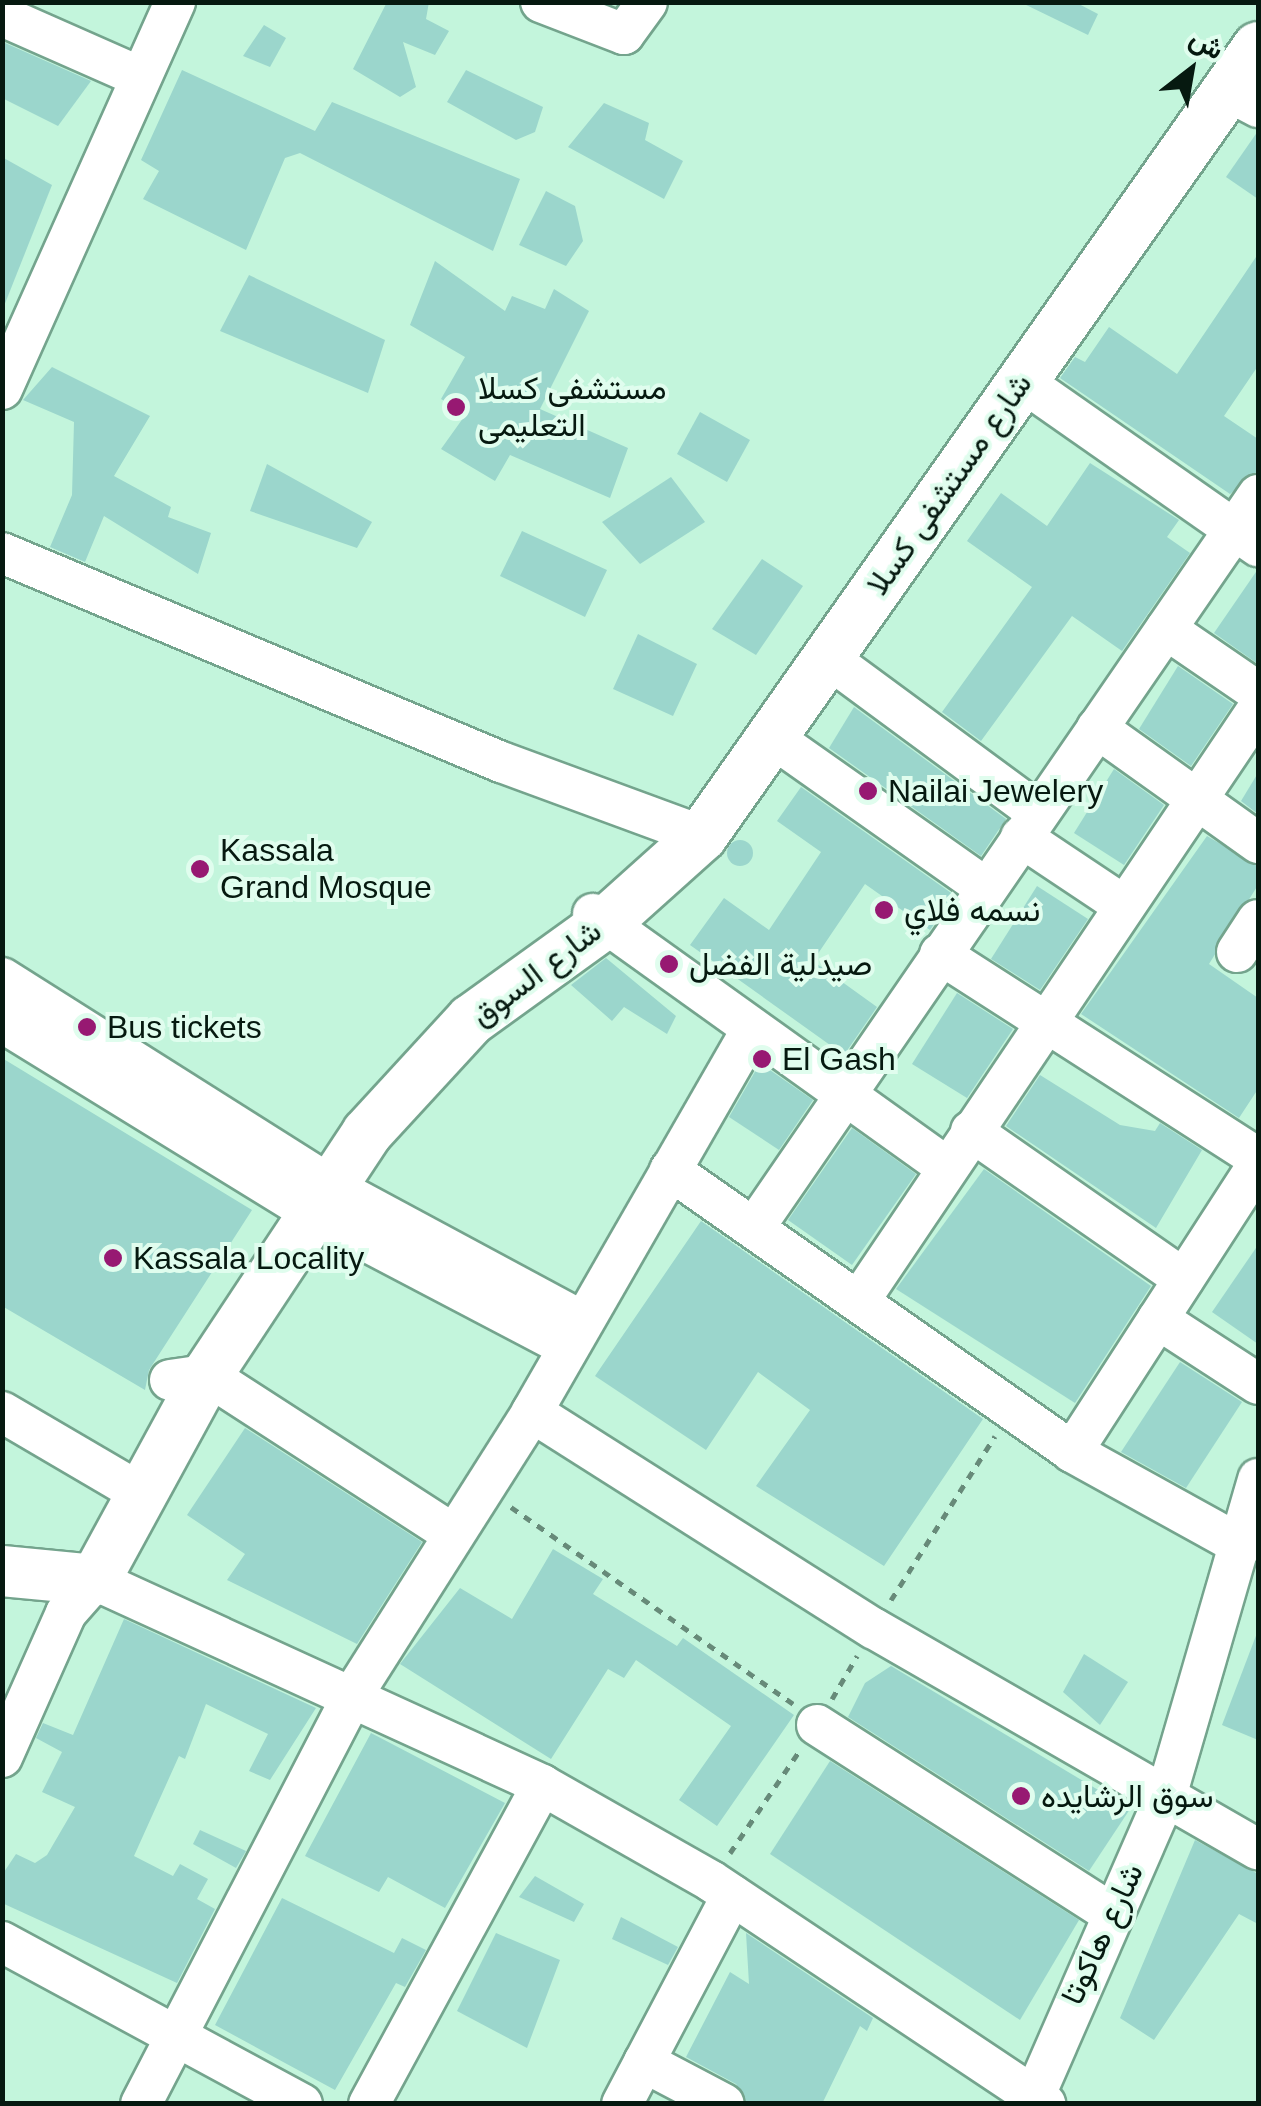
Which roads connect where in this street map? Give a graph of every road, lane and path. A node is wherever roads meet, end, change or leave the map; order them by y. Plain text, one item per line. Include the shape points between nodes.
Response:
1 (175, 2) edge
2 (541, 2) edge
3 (647, 2) edge
4 (2, 16) edge
5 (1258, 47) edge
6 (140, 77) junction
7 (1243, 99) edge
8 (13, 334) edge
9 (1022, 380) junction
10 (2, 388) edge
11 (1258, 496) edge
12 (1247, 538) edge
13 (2, 553) edge
14 (1166, 629) junction
15 (828, 658) junction
16 (1258, 692) edge
17 (1258, 709) edge
18 (1097, 728) junction
19 (773, 738) junction
20 (1195, 798) junction
21 (1029, 825) junction
22 (702, 836) junction
23 (1258, 842) edge
24 (986, 888) junction
25 (1123, 905) junction
26 (606, 914) junction
27 (940, 954) junction
28 (3, 980) edge
29 (2, 1022) edge
30 (1043, 1024) junction
31 (751, 1031) junction
32 (70, 1042) junction
33 (842, 1094) junction
34 (971, 1131) junction
35 (947, 1167) junction
36 (670, 1170) junction
37 (1255, 1177) edge
38 (308, 1190) junction
39 (756, 1225) junction
40 (1184, 1278) junction
41 (861, 1298) junction
42 (1158, 1319) junction
43 (572, 1333) junction
44 (188, 1378) junction
45 (1258, 1384) edge
46 (2, 1412) edge
47 (532, 1412) junction
48 (1072, 1452) junction
49 (1258, 1479) edge
50 (128, 1488) junction
51 (484, 1488) junction
52 (453, 1534) junction
53 (1242, 1546) junction
54 (2, 1571) edge
55 (76, 1588) junction
56 (354, 1693) junction
57 (817, 1725) joint
58 (2, 1756) edge
59 (542, 1785) junction
60 (1167, 1793) junction
61 (1258, 1849) edge
62 (732, 1895) junction
63 (1111, 1913) junction
64 (2, 1942) edge
65 (175, 2036) junction
66 (644, 2062) junction
67 (1037, 2101) edge
68 (141, 2104) edge
69 (302, 2104) edge
70 (368, 2104) edge
71 (622, 2104) edge
72 (724, 2104) edge

1 - 6 street
2 - 3 street via 624,34
4 - 6 street
5 - 7 main road, شارع مستشفى كسلا
6 - 8 street
7 - 9 main road, شارع مستشفى كسلا
8 - 10 street
9 - 12 street
9 - 15 main road, شارع مستشفى كسلا
11 - 12 street
12 - 14 street
13 - 22 street via 501,762
14 - 16 street
14 - 18 street
15 - 19 main road, شارع مستشفى كسلا
15 - 21 street
17 - 20 street
18 - 20 street
18 - 21 street
19 - 22 main road, شارع مستشفى كسلا
19 - 24 street
20 - 23 street
20 - 25 street
21 - 24 street
21 - 25 street
22 - 26 main road, شارع مستشفى كسلا
24 - 27 street
25 - 30 street
26 - 31 street
26 - 38 main road, شارع السوق via 445,1044
27 - 30 street
27 - 33 street
28 - 32 street
29 - 32 street
30 - 34 street
30 - 37 street
31 - 33 street
31 - 36 street
32 - 38 street
33 - 35 street
33 - 39 street
34 - 35 street
34 - 40 street
35 - 41 street
36 - 39 street
36 - 43 street
37 - 40 street
38 - 43 street
38 - 44 main road, شارع السوق
39 - 41 street
40 - 42 street
41 - 48 street
42 - 45 street
42 - 48 street
43 - 47 street
44 - 50 main road, شارع السوق
44 - 52 street
46 - 50 street
47 - 51 street
47 - 60 street via 873,1628
48 - 53 street
49 - 53 street, شارع هاكوتا
50 - 55 main road, شارع السوق
51 - 52 street
51 - 57 path via 770,1683
52 - 56 street
53 - 60 street, شارع هاكوتا via 1202,1654
54 - 55 main road
55 - 56 street
55 - 58 street, شارع السوق
56 - 59 street
56 - 65 street
57 - 63 street
59 - 62 street
59 - 70 street
60 - 61 street
60 - 63 street, شارع هاكوتا
62 - 66 street
62 - 67 street
63 - 67 street, شارع هاكوتا
64 - 65 street
65 - 68 street
65 - 69 street
66 - 71 street
66 - 72 street

